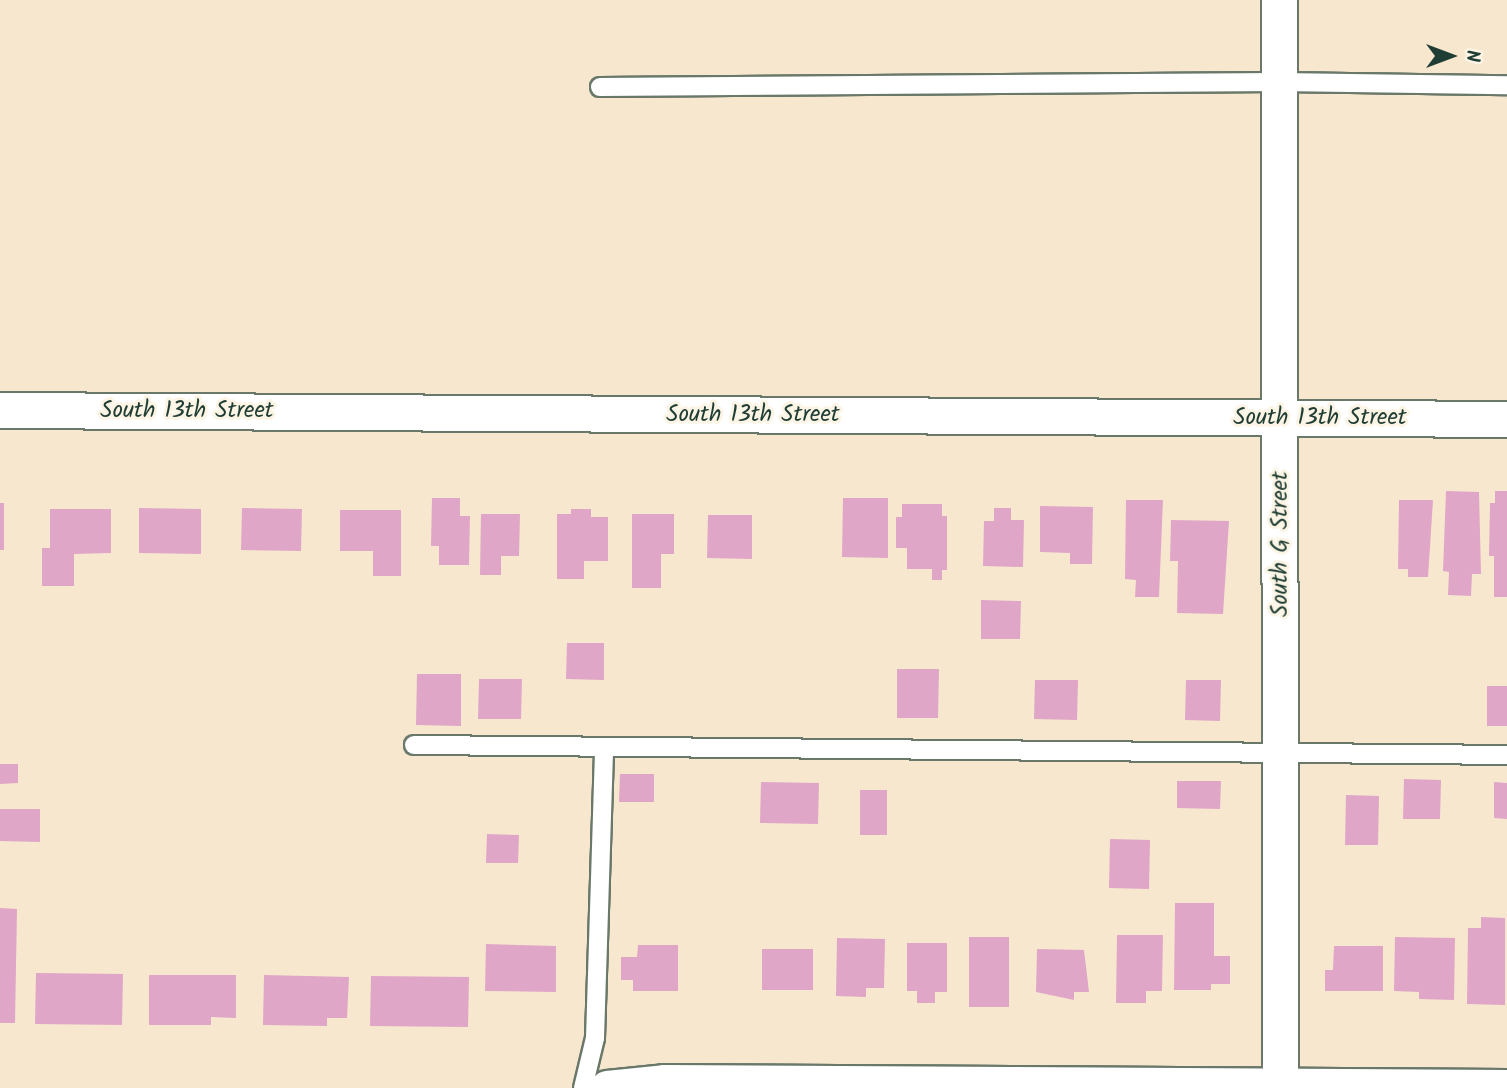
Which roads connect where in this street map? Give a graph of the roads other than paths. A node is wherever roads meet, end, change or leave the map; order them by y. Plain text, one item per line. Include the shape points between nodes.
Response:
1 (1279, 0) edge
2 (1280, 82) junction
3 (1507, 85) edge
4 (600, 87) dead end
5 (0, 410) edge
6 (1281, 418) junction
7 (1507, 419) edge
8 (414, 745) dead end
9 (604, 747) junction
10 (1281, 754) junction
11 (1507, 755) edge
12 (1280, 1087) edge
13 (1507, 1087) edge
14 (583, 1088) edge
15 (607, 1088) edge

1 - 2 street, South G Street
2 - 3 lane
2 - 4 lane
2 - 6 street, South G Street
5 - 6 street, South 13th Street
6 - 7 street, South 13th Street
6 - 10 street, South G Street
8 - 9 lane
9 - 10 lane
9 - 14 lane via 595,1038
10 - 11 lane
10 - 12 street, South G Street
12 - 13 street
12 - 15 street via 664,1082

